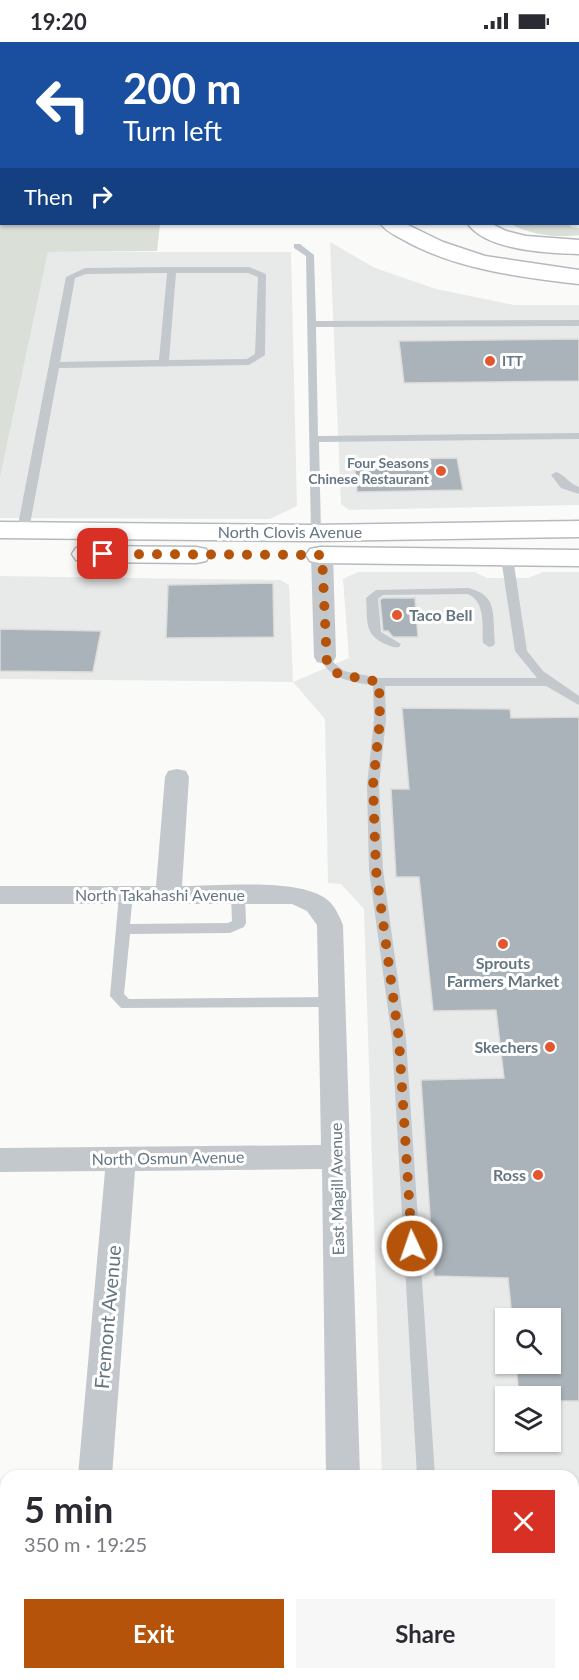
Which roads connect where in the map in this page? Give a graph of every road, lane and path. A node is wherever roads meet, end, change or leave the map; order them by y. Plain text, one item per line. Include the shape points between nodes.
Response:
1 (394, 225) edge
2 (482, 225) edge
3 (297, 246) dead end
4 (579, 247) edge
5 (172, 270) junction
6 (579, 277) edge
7 (579, 323) edge
8 (312, 324) junction
9 (164, 363) junction
10 (55, 365) junction
11 (579, 436) edge
12 (313, 439) junction
13 (556, 475) dead end
14 (579, 491) edge
15 (567, 529) edge
16 (12, 530) edge
17 (319, 544) junction
18 (0, 552) edge
19 (507, 558) junction
20 (579, 558) edge
21 (489, 643) dead end
22 (395, 644) dead end
23 (325, 657) joint
24 (379, 682) junction
25 (545, 682) junction
26 (579, 702) edge
27 (177, 777) dead end
28 (0, 895) edge
29 (126, 895) junction
30 (168, 895) junction
31 (238, 895) junction
32 (319, 904) joint
33 (123, 929) junction
34 (333, 1002) junction
35 (336, 1156) junction
36 (121, 1159) junction
37 (0, 1160) edge
38 (95, 1470) edge
39 (343, 1470) edge
40 (426, 1470) edge

1 - 6 main road via 462,258 501,268
2 - 4 main road via 518,240
3 - 8 lane via 310,255
5 - 9 lane
5 - 9 lane via 249,270 263,276 260,355 249,362
5 - 10 lane via 85,270 71,277
7 - 8 lane
8 - 12 lane
9 - 10 lane
10 - 16 lane
11 - 12 lane
12 - 17 lane
13 - 14 lane via 565,486
15 - 17 main road via 460,541
16 - 17 main road, North Clovis Avenue
17 - 18 main road, North Clovis Avenue
17 - 19 main road, North Clovis Avenue
17 - 23 street
19 - 20 main road, North Clovis Avenue
19 - 25 lane via 518,643 528,663
21 - 22 lane via 485,601 478,594 380,592 372,598 375,633
23 - 24 lane via 338,674
24 - 25 lane
24 - 40 lane via 380,720 373,785 376,870 399,1040
25 - 26 lane
27 - 30 street
28 - 29 street, North Takahashi Avenue
29 - 30 street, North Takahashi Avenue
29 - 33 lane
30 - 31 street, North Takahashi Avenue
31 - 32 street, North Takahashi Avenue via 293,895
31 - 33 lane via 239,923 230,928
32 - 34 street, East Magill Avenue via 330,925
33 - 34 lane via 117,996 126,1004
34 - 35 street, East Magill Avenue
35 - 36 street, North Osmun Avenue
35 - 39 street, East Magill Avenue
36 - 37 street, North Osmun Avenue
36 - 38 street, Fremont Avenue

